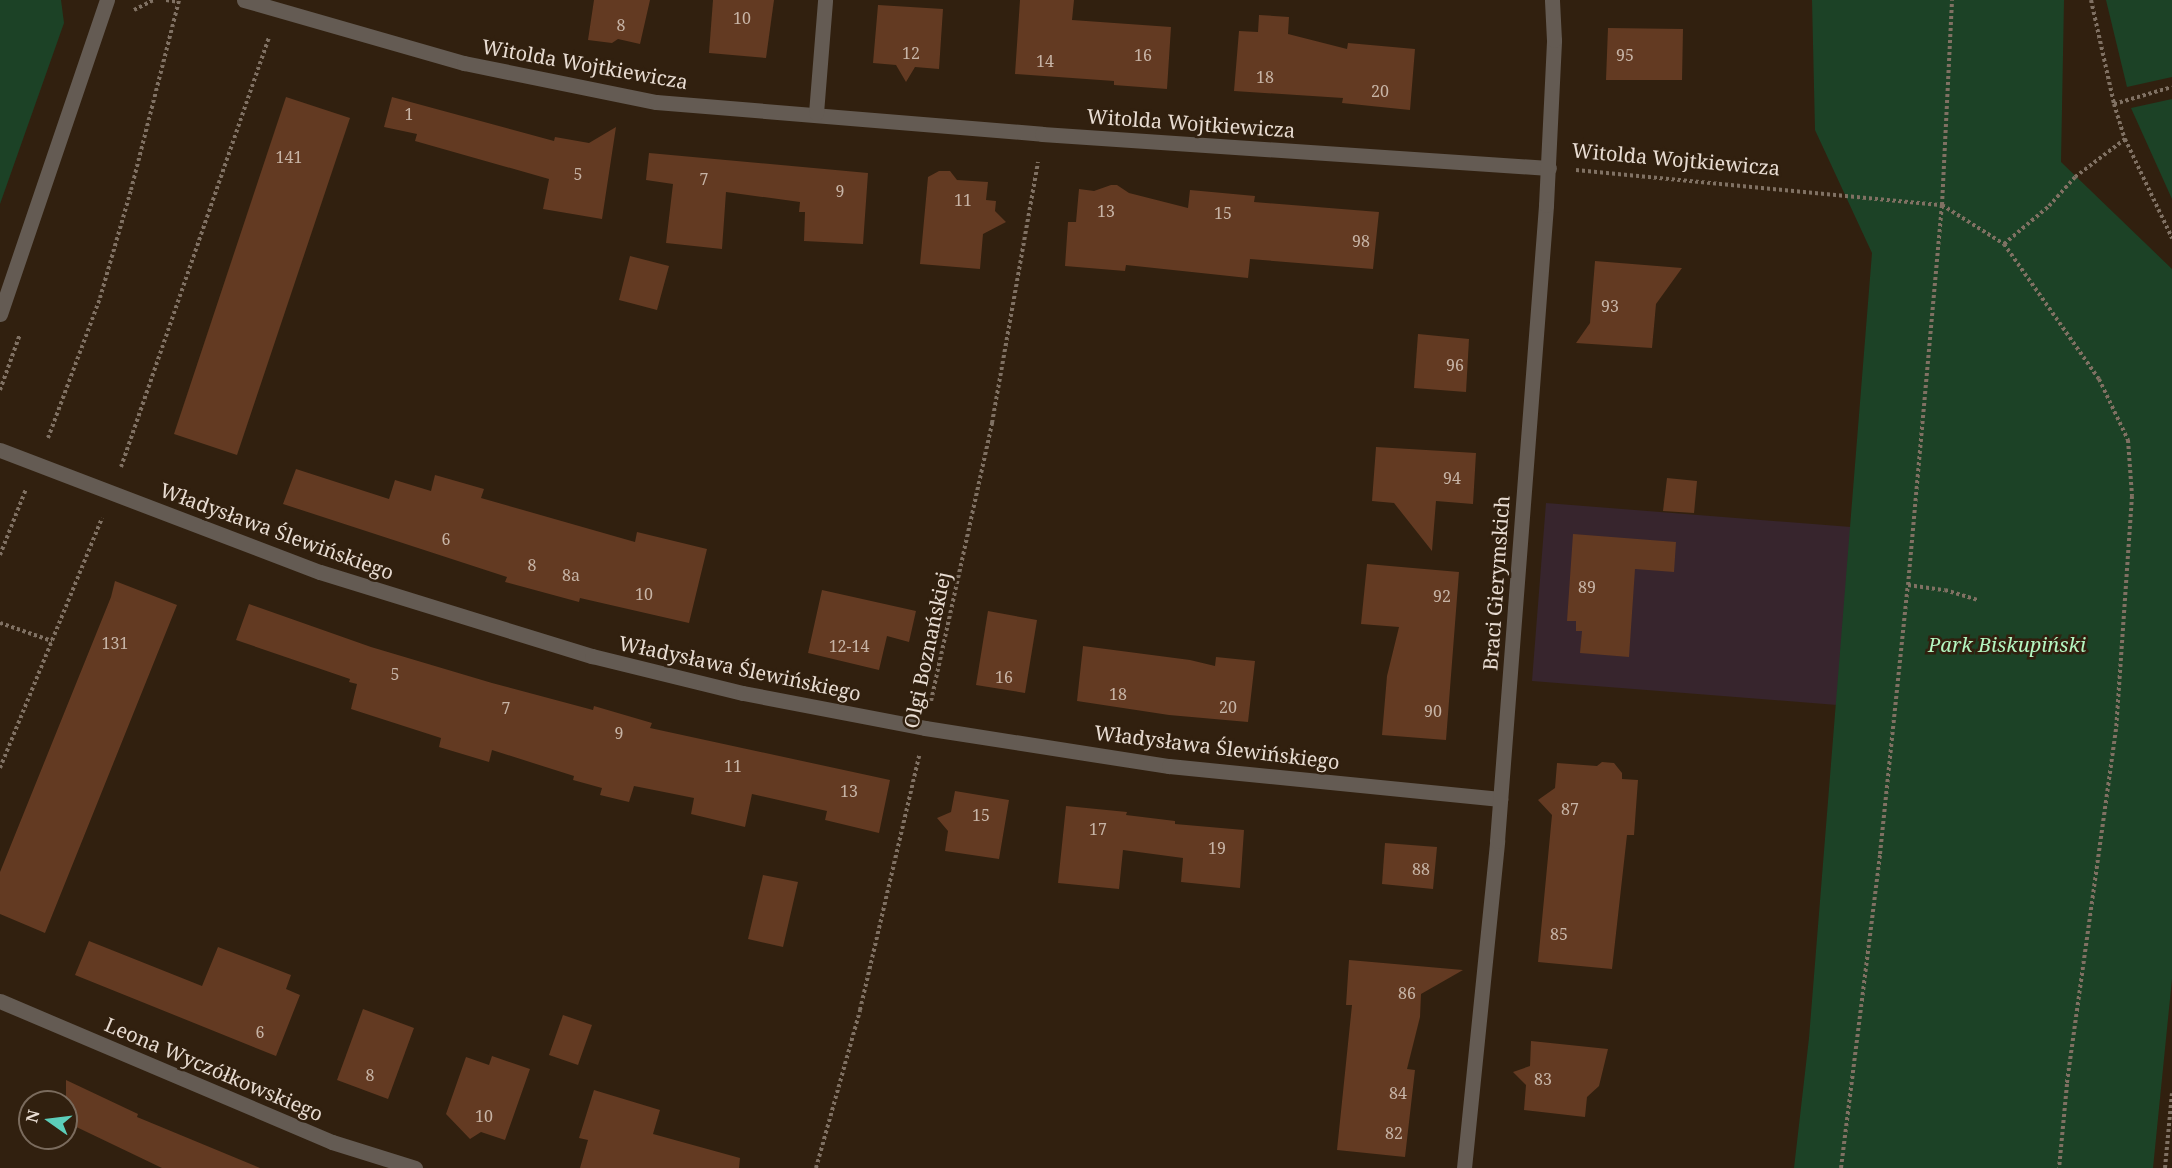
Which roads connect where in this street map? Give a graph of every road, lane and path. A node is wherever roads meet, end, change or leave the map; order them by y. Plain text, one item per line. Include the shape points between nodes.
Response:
1 (107, 0) edge
2 (166, 0) edge
3 (244, 0) edge
4 (825, 0) edge
5 (1552, 0) edge
6 (1952, 0) edge
7 (2091, 0) edge
8 (179, 1) edge
9 (279, 11) junction
10 (2172, 87) edge
11 (2114, 104) junction
12 (816, 113) junction
13 (1042, 134) junction
14 (2126, 139) junction
15 (1549, 168) junction
16 (1942, 205) junction
17 (2172, 238) edge
18 (2004, 244) junction
19 (0, 314) edge
20 (46, 444) dead end
21 (0, 450) edge
22 (27, 486) dead end
23 (112, 493) junction
24 (0, 555) edge
25 (1908, 585) junction
26 (1977, 600) dead end
27 (0, 623) edge
28 (52, 641) junction
29 (925, 728) junction
30 (0, 768) edge
31 (1500, 799) junction
32 (0, 1001) edge
33 (2172, 1093) edge
34 (415, 1168) edge
35 (816, 1168) edge
36 (1464, 1168) edge
37 (1841, 1168) edge
38 (2058, 1168) edge
39 (2166, 1168) edge

1 - 19 street
2 - 8 path
3 - 9 street, Witolda Wojtkiewicza
4 - 12 street
5 - 15 street, Braci Gierymskich
6 - 16 path
7 - 11 path
8 - 20 path via 100,298
9 - 12 street, Witolda Wojtkiewicza via 464,63 656,102
9 - 23 path
10 - 11 path
11 - 14 path
12 - 13 street, Witolda Wojtkiewicza
13 - 15 street, Witolda Wojtkiewicza
13 - 29 path, Olgi Boznańskiej via 992,423
14 - 17 path
14 - 18 path via 2075,177 2049,206
15 - 16 path, Witolda Wojtkiewicza
15 - 31 street, Braci Gierymskich
16 - 18 path
16 - 25 path
18 - 38 path via 2099,379 2128,440 2132,496 2116,729
21 - 23 street, Władysława Ślewińskiego
22 - 24 path
23 - 28 path
23 - 29 street, Władysława Ślewińskiego via 320,572 592,656 743,693
25 - 26 path
25 - 37 path
27 - 28 path
28 - 30 path
29 - 31 street, Władysława Ślewińskiego via 1169,766
29 - 35 path, Olgi Boznańskiej via 860,1010
31 - 36 street, Braci Gierymskich
32 - 34 street, Leona Wyczółkowskiego via 332,1142
33 - 39 path

